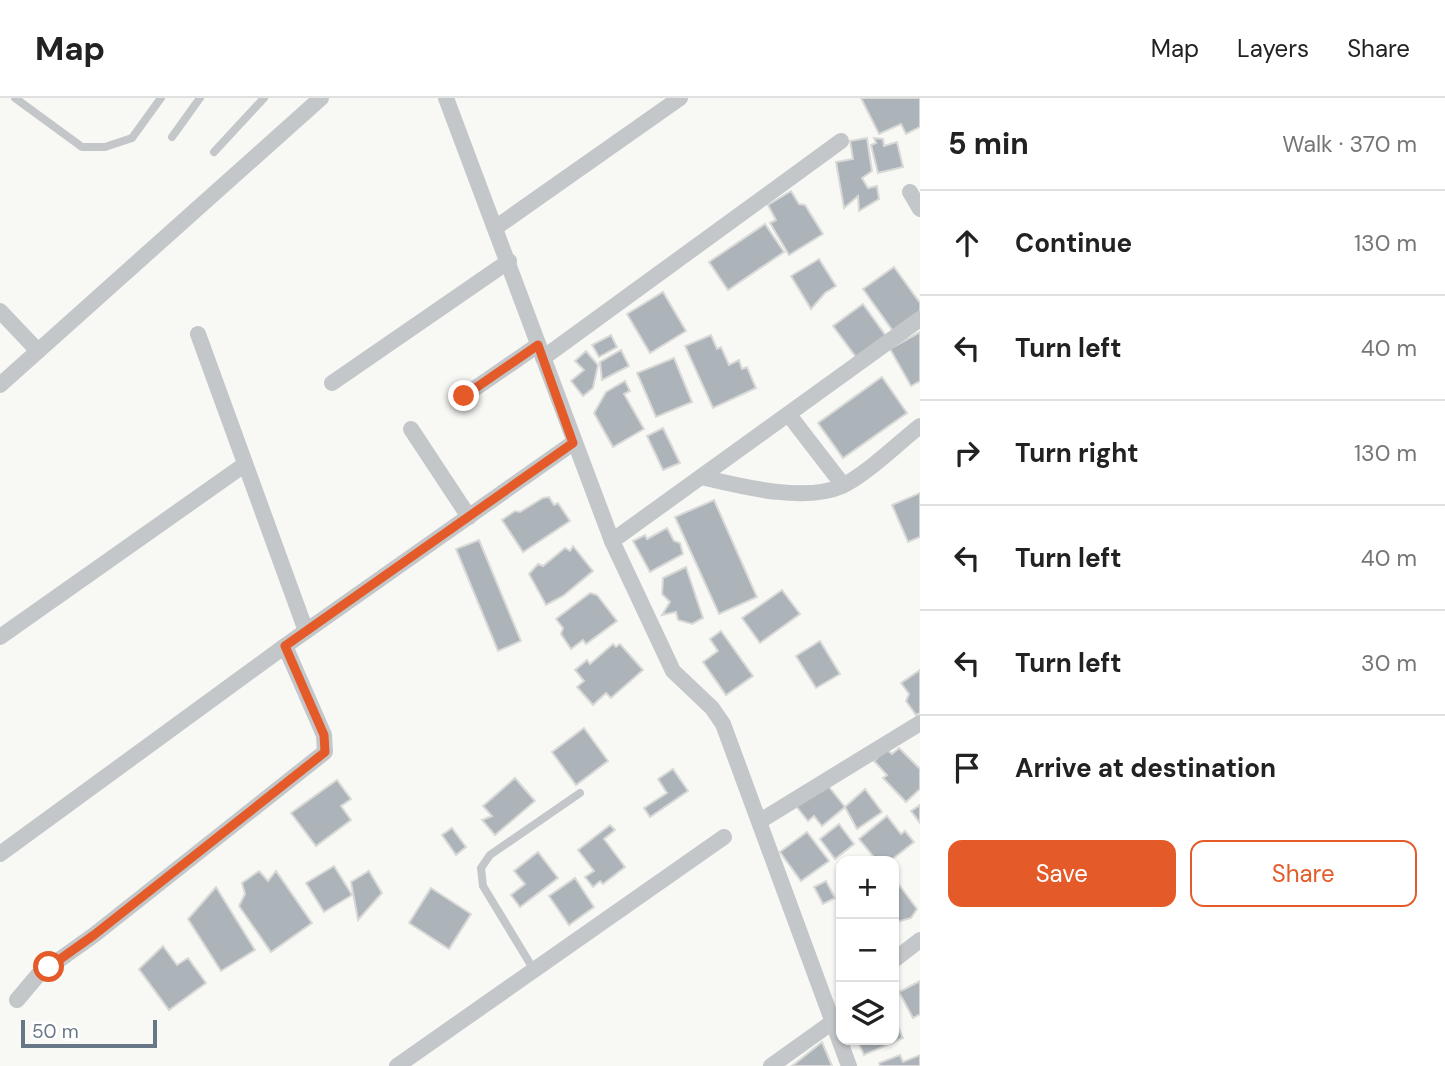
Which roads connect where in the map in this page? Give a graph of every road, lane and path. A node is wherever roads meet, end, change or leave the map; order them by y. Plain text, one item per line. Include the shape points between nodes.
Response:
1 (15, 98) edge
2 (161, 98) edge
3 (200, 98) edge
4 (264, 98) edge
5 (321, 98) edge
6 (446, 98) edge
7 (680, 98) edge
8 (172, 136) dead end
9 (841, 141) dead end
10 (214, 152) dead end
11 (910, 192) dead end
12 (920, 209) edge
13 (495, 228) junction
14 (509, 261) junction
15 (0, 311) edge
16 (920, 319) edge
17 (198, 334) dead end
18 (38, 351) junction
19 (540, 351) junction
20 (332, 383) dead end
21 (0, 385) edge
22 (464, 396) dead end
23 (789, 415) junction
24 (920, 426) edge
25 (411, 429) dead end
26 (573, 443) junction
27 (244, 466) junction
28 (701, 477) junction
29 (843, 485) junction
30 (469, 517) junction
31 (612, 541) junction
32 (306, 631) junction
33 (0, 637) edge
34 (285, 646) junction
35 (920, 723) edge
36 (580, 793) dead end
37 (760, 821) junction
38 (723, 837) dead end
39 (0, 855) edge
40 (920, 940) edge
41 (899, 956) edge
42 (534, 970) junction
43 (17, 1000) dead end
44 (835, 1009) edge
45 (397, 1066) edge
46 (771, 1066) edge
47 (849, 1066) edge

1 - 2 lane via 82,147 105,147 132,138
3 - 8 lane
4 - 10 lane
5 - 18 street
6 - 13 street
7 - 13 street
9 - 19 street
11 - 12 street
13 - 14 street
14 - 19 street
14 - 20 street
15 - 18 street
16 - 23 street
17 - 27 street
18 - 21 street
19 - 22 street
19 - 26 street
23 - 28 street
23 - 29 street
24 - 29 street
25 - 30 street
26 - 30 street
26 - 31 street
27 - 32 street
27 - 33 street
28 - 29 street via 791,492
28 - 31 street
30 - 32 street
31 - 37 street via 673,671 723,724
32 - 34 street
34 - 39 street
34 - 43 street via 324,735 325,752 38,975
35 - 37 street
36 - 42 lane via 490,855 481,868 483,887
37 - 44 street
38 - 42 street
40 - 41 street
42 - 45 street
44 - 46 street
44 - 47 street

